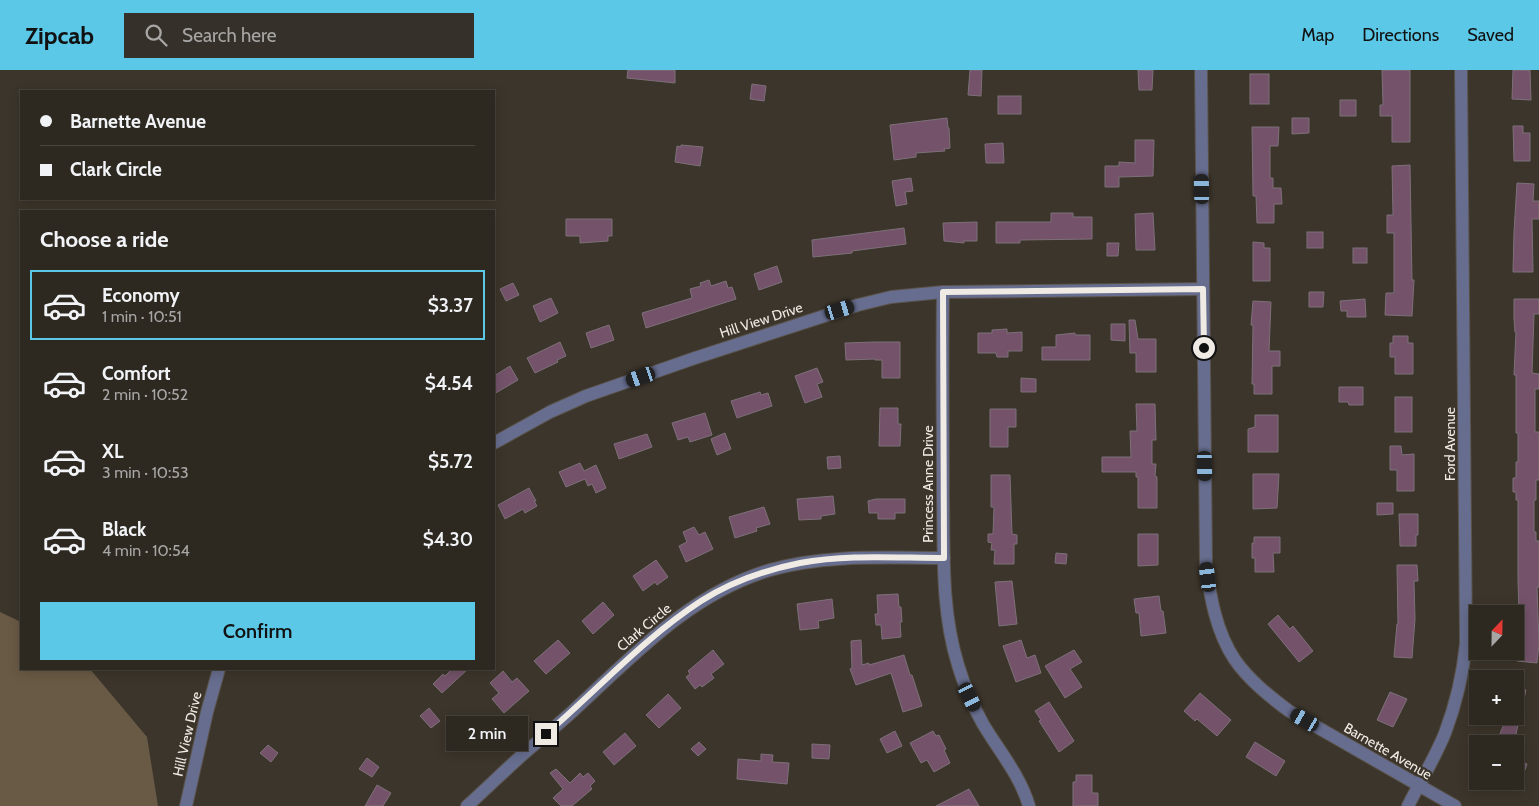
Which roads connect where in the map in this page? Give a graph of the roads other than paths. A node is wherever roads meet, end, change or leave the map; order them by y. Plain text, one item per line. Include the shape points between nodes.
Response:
1 (1200, 70) edge
2 (1461, 70) edge
3 (1203, 289) junction
4 (943, 292) junction
5 (495, 442) edge
6 (944, 558) junction
7 (218, 670) edge
8 (1418, 785) junction
9 (186, 806) edge
10 (467, 806) edge
11 (1030, 806) edge
12 (1408, 806) edge
13 (1455, 806) edge

1 - 3 street, Barnette Avenue
2 - 8 street, Ford Avenue via 1466,643 1455,705 1444,735
3 - 4 street, Hill View Drive
3 - 8 street, Barnette Avenue via 1206,564 1223,636 1248,676 1289,711
4 - 5 street, Hill View Drive via 858,304 732,345 586,396
4 - 6 street, Princess Anne Drive
6 - 10 street, Clark Circle via 849,558 800,563 761,573 722,589 674,620
6 - 11 street, Princess Anne Drive via 946,612 958,667 984,725 1011,767
7 - 9 street, Hill View Drive
8 - 12 street, Ford Avenue
8 - 13 street, Barnette Avenue

